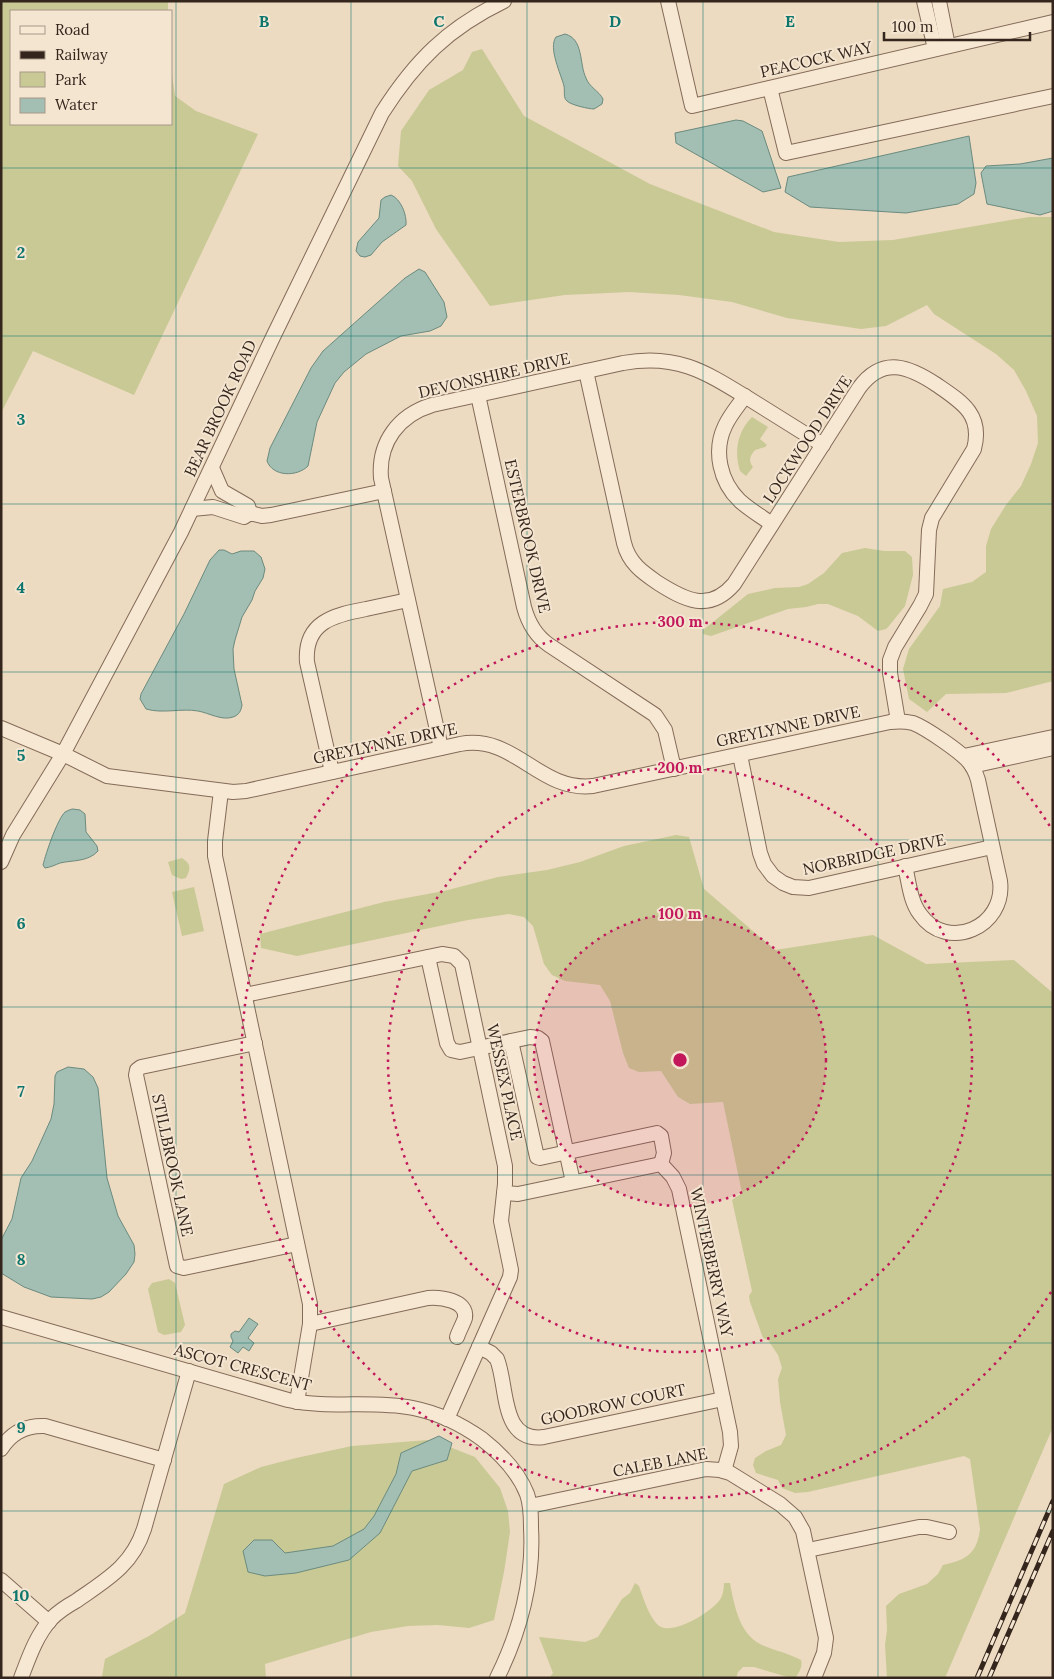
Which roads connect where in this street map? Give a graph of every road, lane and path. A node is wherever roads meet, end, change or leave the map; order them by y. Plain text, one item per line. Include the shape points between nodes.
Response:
1 (504, 1) edge
2 (668, 1) edge
3 (924, 1) edge
4 (939, 1) edge
5 (1053, 22) edge
6 (942, 48) junction
7 (770, 88) junction
8 (1053, 96) edge
9 (586, 371) junction
10 (478, 395) junction
11 (745, 396) junction
12 (823, 445) junction
13 (212, 468) junction
14 (384, 491) junction
15 (192, 509) junction
16 (250, 513) junction
17 (772, 524) junction
18 (408, 600) junction
19 (898, 721) junction
20 (1, 728) edge
21 (1053, 737) edge
22 (441, 748) junction
23 (1053, 748) edge
24 (63, 754) junction
25 (740, 754) junction
26 (968, 761) junction
27 (674, 769) junction
28 (332, 772) junction
29 (221, 791) junction
30 (992, 847) junction
31 (1, 862) edge
32 (905, 866) junction
33 (428, 956) junction
34 (245, 996) junction
35 (511, 1041) junction
36 (255, 1043) junction
37 (480, 1048) junction
38 (566, 1152) junction
39 (660, 1164) junction
40 (573, 1182) junction
41 (504, 1193) junction
42 (297, 1244) junction
43 (1, 1318) edge
44 (310, 1324) junction
45 (457, 1337) dead end
46 (479, 1347) junction
47 (189, 1371) junction
48 (723, 1400) junction
49 (297, 1402) junction
50 (448, 1419) junction
51 (1, 1449) edge
52 (164, 1460) junction
53 (724, 1471) junction
54 (530, 1506) junction
55 (949, 1532) dead end
56 (808, 1550) junction
57 (1, 1580) edge
58 (49, 1622) junction
59 (21, 1678) edge
60 (497, 1678) edge
61 (814, 1678) edge

1 - 13 street, BEAR BROOK ROAD via 446,37 397,90 382,114
2 - 7 street, PEACOCK WAY via 692,106
3 - 6 street
4 - 6 street
5 - 6 street, PEACOCK WAY
6 - 7 street, PEACOCK WAY
7 - 8 street via 786,154
9 - 10 street, DEVONSHIRE DRIVE
9 - 11 street, DEVONSHIRE DRIVE via 639,360 671,362 702,371
9 - 17 street, LOCKWOOD DRIVE via 624,543 640,570 681,597 696,601 712,599 734,584
10 - 14 street, DEVONSHIRE DRIVE via 421,408 398,425 382,455 380,472
10 - 27 street, ESTERBROOK DRIVE via 530,623 549,645 657,717 665,732
11 - 12 street, DEVONSHIRE DRIVE
11 - 17 street via 723,430 719,447 720,465 735,496
12 - 17 street, LOCKWOOD DRIVE
12 - 19 street, LOCKWOOD DRIVE via 864,382 877,372 891,368 903,368 921,375 962,403 974,423 976,438 972,453 931,520 924,600 890,657
13 - 15 street, BEAR BROOK ROAD
13 - 16 street via 222,491 248,506
14 - 16 street via 271,515
14 - 18 street, DEVONSHIRE DRIVE
15 - 16 street via 213,507 244,517
15 - 24 street, BEAR BROOK ROAD
18 - 22 street, DEVONSHIRE DRIVE
18 - 28 street via 334,616 319,627 310,640 307,662
19 - 25 street, GREYLYNNE DRIVE
19 - 26 street, GREYLYNNE DRIVE via 919,726
20 - 24 street, GREYLYNNE DRIVE
21 - 26 street
22 - 27 street, GREYLYNNE DRIVE via 473,742 494,746 552,779 576,787
22 - 28 street, GREYLYNNE DRIVE
23 - 26 street
24 - 29 street, GREYLYNNE DRIVE via 107,776
24 - 31 street, BEAR BROOK ROAD via 13,835
25 - 27 street, GREYLYNNE DRIVE
25 - 32 street, NORBRIDGE DRIVE via 761,857 779,881 793,887 809,888
26 - 30 street via 978,780
28 - 29 street, GREYLYNNE DRIVE via 246,791
29 - 34 street via 215,855
30 - 32 street, NORBRIDGE DRIVE
30 - 32 street via 1001,885 998,904 985,922 964,932 942,930 923,918 914,902
33 - 34 street, WESSEX PLACE
33 - 37 street, WESSEX PLACE via 449,954 462,964
33 - 37 street via 448,1046 457,1052
34 - 36 street
35 - 37 street
35 - 38 street via 533,1037 543,1043
35 - 38 street via 535,1155 540,1158
36 - 42 street
36 - 42 street, STILLBROOK LANE via 140,1067 136,1074 142,1103 177,1266 184,1268
37 - 41 street, WESSEX PLACE via 505,1166
38 - 39 street via 657,1133 661,1136 664,1151
38 - 40 street
39 - 40 street
39 - 48 street, WINTERBERRY WAY via 679,1189
40 - 41 street via 518,1194
41 - 46 street, WESSEX PLACE via 501,1221 511,1272
42 - 44 street via 310,1304
43 - 47 street, ASCOT CRESCENT
44 - 45 street via 440,1298 458,1304 464,1311 465,1319
44 - 49 street
46 - 48 street, GOODROW COURT via 491,1353 498,1362 513,1424 531,1437 544,1438
46 - 50 street, WESSEX PLACE
47 - 49 street, ASCOT CRESCENT
47 - 52 street
48 - 53 street, WINTERBERRY WAY via 731,1439
49 - 50 street, ASCOT CRESCENT via 399,1406
50 - 54 street, ASCOT CRESCENT via 473,1432 498,1452 523,1486
51 - 52 street via 18,1432 45,1426
52 - 58 street via 144,1529 131,1556 113,1575
53 - 54 street, CALEB LANE via 703,1470
53 - 56 street, CALEB LANE via 789,1511 801,1527
54 - 60 street, ASCOT CRESCENT via 532,1547 527,1592 516,1634
55 - 56 street via 919,1527
56 - 61 street, CALEB LANE via 826,1640
57 - 58 street
58 - 59 street via 36,1641

